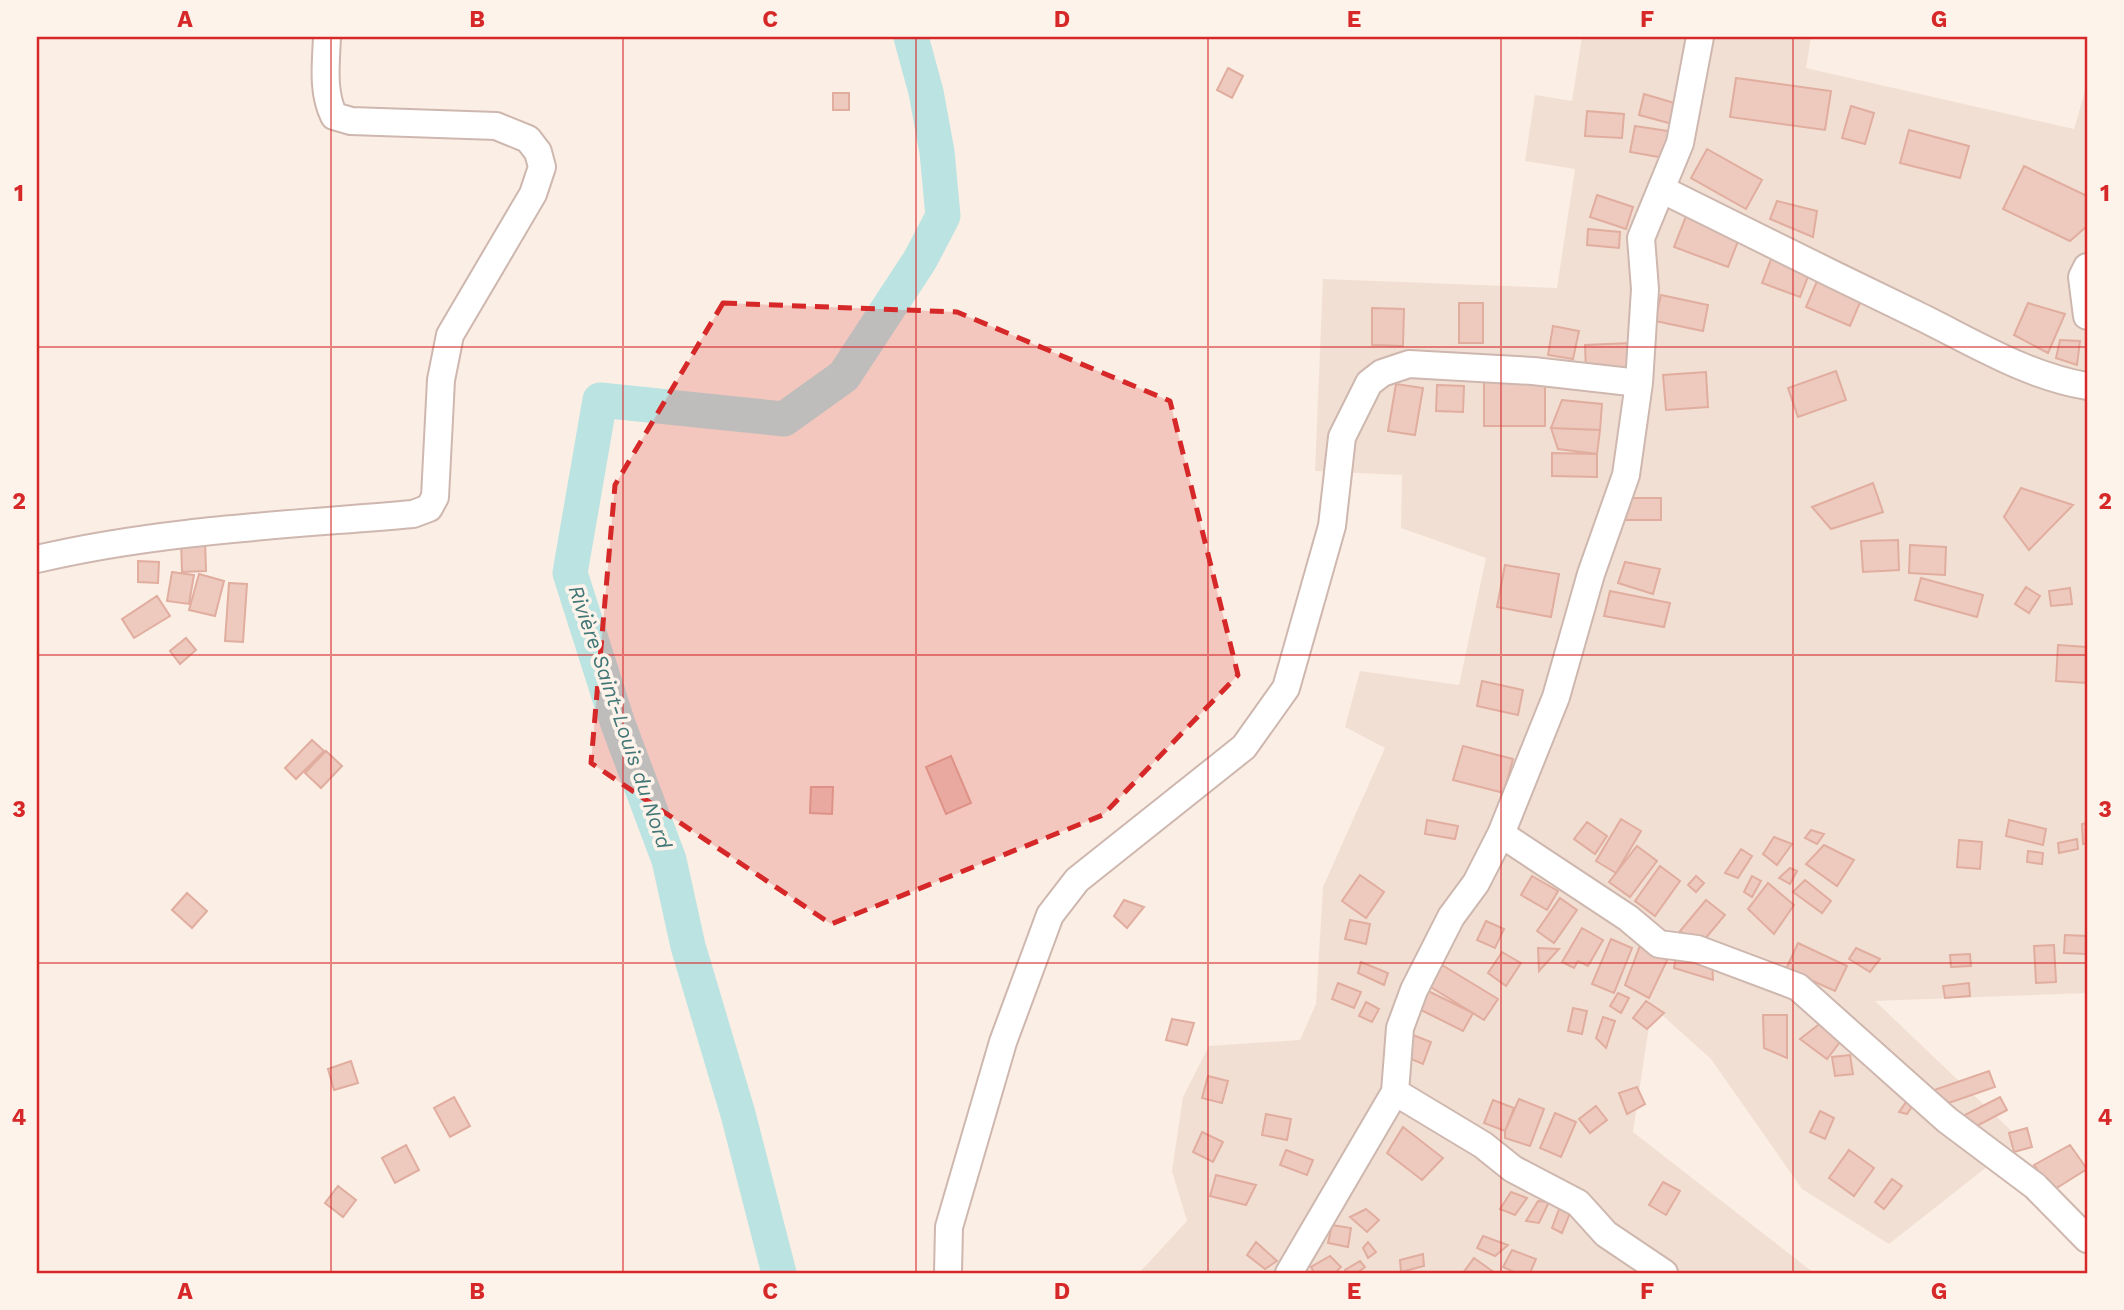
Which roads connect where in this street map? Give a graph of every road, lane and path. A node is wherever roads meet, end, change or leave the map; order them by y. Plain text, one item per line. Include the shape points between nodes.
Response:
1 (327, 37) edge
2 (1700, 37) edge
3 (1661, 189) junction
4 (2087, 267) edge
5 (2087, 316) edge
6 (1639, 383) junction
7 (2087, 386) edge
8 (37, 559) edge
9 (1501, 834) junction
10 (1395, 1092) junction
11 (2087, 1239) edge
12 (948, 1273) edge
13 (1289, 1273) edge
14 (1664, 1273) edge

1 - 8 street via 326,85 334,116 351,121 496,126 528,139 542,167 533,194 450,335 441,380 435,497 429,508 413,514 162,535
2 - 3 street via 1680,143
3 - 6 street via 1641,238 1645,289
3 - 7 street via 1973,344 2033,371
4 - 5 street via 2082,277
6 - 9 street via 1626,475 1591,574 1556,697
6 - 12 street via 1533,370 1409,364 1369,383 1342,437 1332,526 1286,688 1244,747 1077,880 1051,915 1003,1042 956,1200 949,1227
9 - 10 street via 1414,990 1400,1028
9 - 11 street via 1628,918 1659,944 1697,949 1798,987 1947,1120 2035,1186
10 - 13 street
10 - 14 street via 1483,1145 1513,1169 1578,1203 1606,1234

